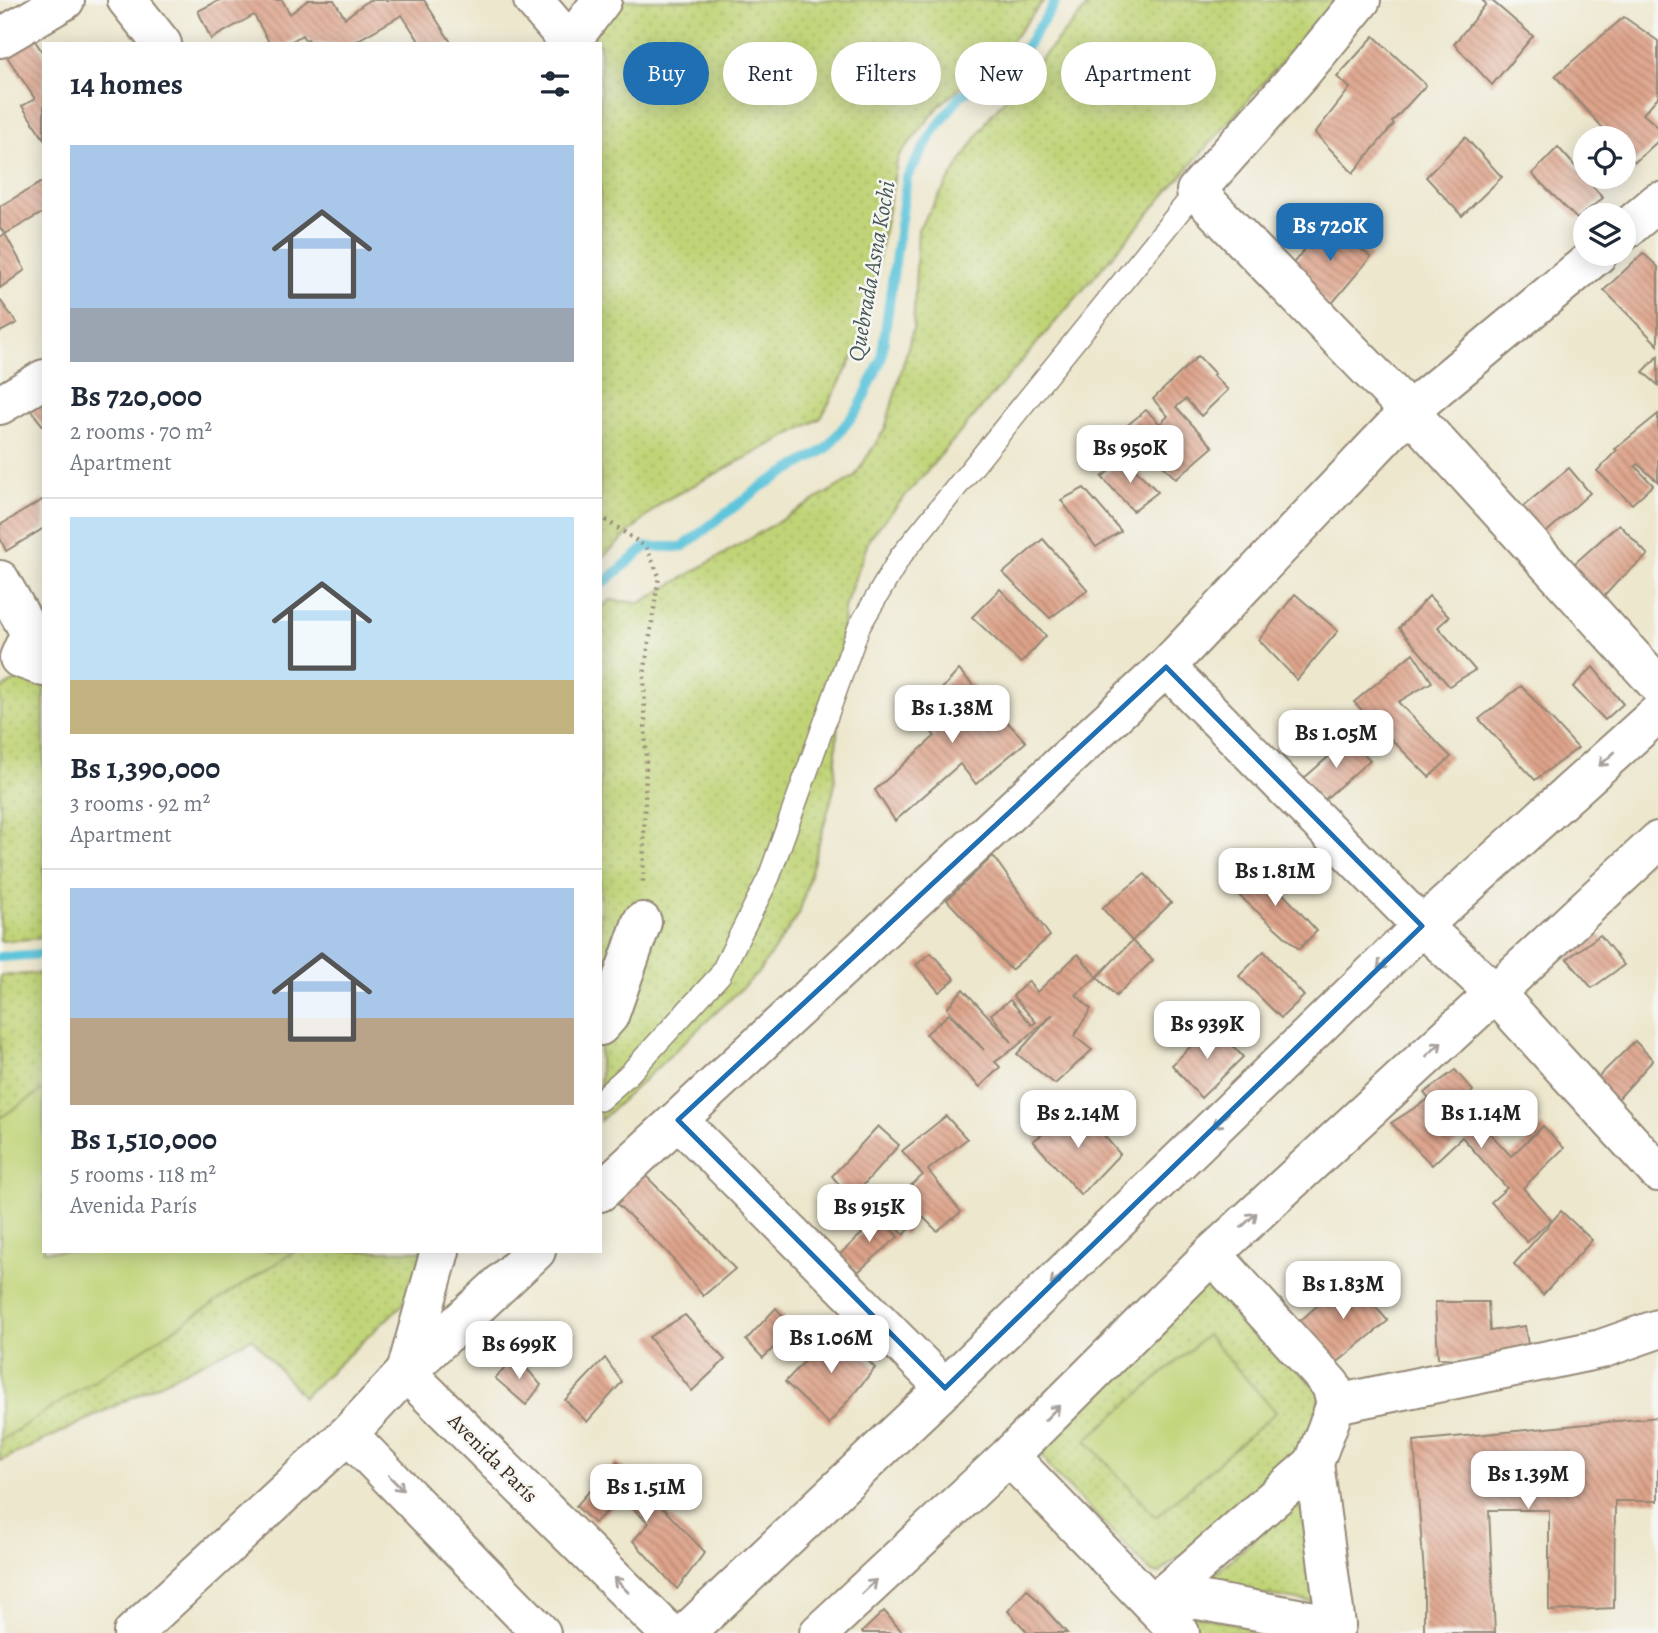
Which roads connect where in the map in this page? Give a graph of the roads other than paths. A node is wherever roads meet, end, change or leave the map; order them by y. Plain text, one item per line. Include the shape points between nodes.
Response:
1 (65, 0) edge
2 (127, 0) edge
3 (533, 0) edge
4 (602, 0) edge
5 (1361, 0) edge
6 (0, 38) edge
7 (160, 42) edge
8 (568, 42) edge
9 (570, 42) edge
10 (1196, 191) junction
11 (1658, 202) edge
12 (1636, 221) edge
13 (1584, 266) edge
14 (42, 380) edge
15 (0, 405) edge
16 (1409, 411) junction
17 (0, 580) edge
18 (29, 645) edge
19 (1166, 667) junction
20 (1658, 685) edge
21 (1658, 713) edge
22 (1658, 841) edge
23 (642, 922) road end
24 (1422, 926) junction
25 (1495, 993) junction
26 (602, 1024) edge
27 (602, 1098) edge
28 (678, 1120) junction
29 (1658, 1172) edge
30 (602, 1190) edge
31 (439, 1253) edge
32 (535, 1253) edge
33 (1212, 1254) junction
34 (1658, 1329) edge
35 (406, 1372) junction
36 (944, 1388) junction
37 (1336, 1404) junction
38 (348, 1434) junction
39 (1009, 1456) junction
40 (1314, 1463) junction
41 (1153, 1604) junction
42 (1294, 1626) edge
43 (133, 1633) edge
44 (541, 1633) edge
45 (669, 1633) edge
46 (686, 1633) edge
47 (819, 1633) edge
48 (1180, 1633) edge

1 - 6 street
2 - 7 street
3 - 8 street
4 - 9 street
5 - 10 street
10 - 16 street
10 - 27 lane via 900,557 859,627 768,877 720,975
11 - 12 street
13 - 16 street
14 - 15 street
16 - 19 street
16 - 20 street
17 - 18 street
19 - 24 street
19 - 28 street
21 -> 24 street
22 - 25 street
23 - 26 street via 609,1016
24 - 25 street
24 -> 36 street
25 - 29 street
33 -> 25 street
28 - 30 street
28 - 36 street
31 - 35 street
32 - 35 street
33 - 37 street via 1331,1385
39 -> 33 street
34 - 37 street via 1601,1349
35 - 38 street
45 -> 35 street, Avenida París
36 - 46 street
37 - 40 street
38 - 43 street
38 -> 44 street
39 - 41 street
47 -> 39 street
40 - 41 street
40 - 42 street via 1336,1625
41 - 42 street via 1193,1599
41 - 48 street

